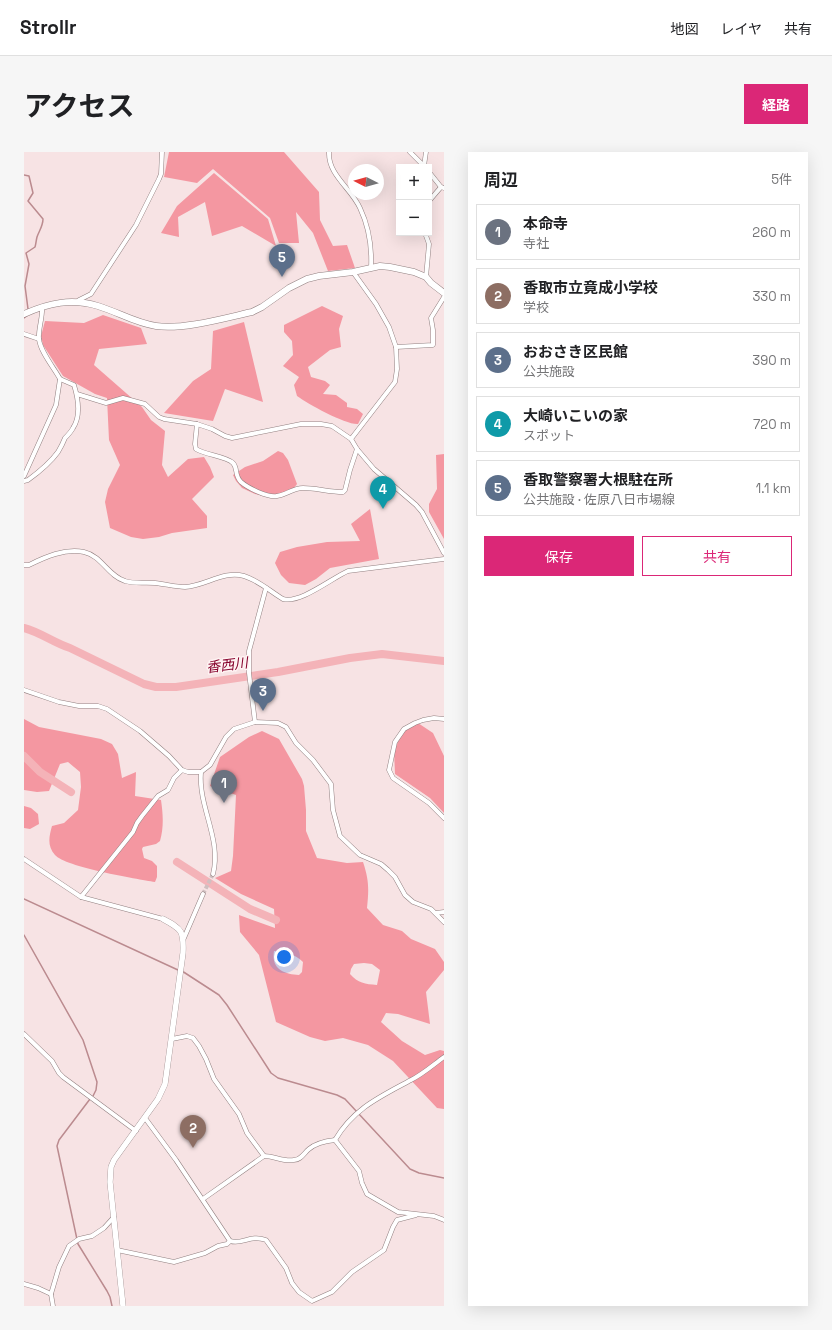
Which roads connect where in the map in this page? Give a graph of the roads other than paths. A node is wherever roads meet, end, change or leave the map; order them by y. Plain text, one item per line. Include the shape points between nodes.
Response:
1 (162, 152) edge
2 (329, 152) edge
3 (410, 152) edge
4 (426, 152) edge
5 (422, 164) edge
6 (424, 164) edge
7 (432, 176) edge
8 (442, 188) edge
9 (431, 200) edge
10 (426, 236) edge
11 (371, 268) junction
12 (353, 272) junction
13 (426, 277) junction
14 (444, 294) edge
15 (444, 297) edge
16 (77, 302) junction
17 (42, 307) junction
18 (24, 314) edge
19 (24, 334) edge
20 (38, 339) junction
21 (396, 347) junction
22 (60, 379) junction
23 (77, 394) junction
24 (197, 424) junction
25 (351, 439) junction
26 (357, 449) junction
27 (24, 476) edge
28 (24, 481) edge
29 (444, 553) edge
30 (444, 559) edge
31 (24, 565) edge
32 (266, 588) junction
33 (24, 690) edge
34 (444, 719) edge
35 (255, 722) junction
36 (182, 770) junction
37 (201, 772) junction
38 (444, 818) edge
39 (25, 860) edge
40 (213, 874) tunnel mouth
41 (203, 894) tunnel mouth
42 (81, 897) junction
43 (444, 912) edge
44 (436, 913) junction
45 (163, 919) joint
46 (444, 922) edge
47 (184, 938) junction
48 (24, 1034) edge
49 (172, 1039) junction
50 (444, 1058) edge
51 (145, 1118) junction
52 (136, 1131) junction
53 (335, 1140) junction
54 (264, 1156) junction
55 (203, 1199) junction
56 (416, 1215) junction
57 (114, 1217) junction
58 (444, 1220) edge
59 (230, 1241) junction
60 (117, 1250) junction
61 (24, 1284) edge
62 (51, 1294) junction
63 (53, 1306) edge
64 (123, 1306) edge

1 - 16 street via 161,174 136,225 91,294
2 - 11 street via 329,160 339,180 360,207 370,241
3 - 5 street
4 - 6 street
7 - 8 street
8 - 9 street
10 - 13 street via 429,244
11 - 12 main road
11 - 13 main road via 390,267
12 - 16 main road via 307,279 288,288 252,312 184,326 156,326 99,306
12 - 21 street via 390,327
13 - 14 main road
15 - 21 street via 431,318 433,345
16 - 17 main road
17 - 18 main road
17 - 20 street
19 - 20 street
20 - 22 street
21 - 25 street via 398,369 395,382
22 - 23 street via 74,386
22 - 27 street via 56,405
23 - 24 street via 106,402 123,398 145,404 164,420
23 - 28 street via 78,410 73,429 48,464
24 - 25 street via 232,438 301,424 321,424 332,426
24 - 26 street via 196,449 233,463 236,475 242,482 262,494 273,496 303,488 343,492
25 - 26 street
26 - 29 street via 374,469 422,512
30 - 32 street via 348,571 305,596 288,601
31 - 32 street via 58,553 84,552 102,562 115,577 126,582 185,587 231,575 244,575
32 - 35 street via 249,651
33 - 36 street via 59,702 107,709 140,731
34 - 38 street via 423,720 404,729 395,742 389,770 393,778 429,803
35 - 37 street via 234,729 226,737 210,765
35 - 44 street via 278,722 286,727 296,743 331,784 333,810 340,836 360,855 380,864 395,876 405,895 413,902
36 - 37 street
36 - 42 street via 168,790 158,796
37 - 40 street via 200,783 214,843 216,866
39 - 42 street
41 - 47 street
42 - 45 street
43 - 44 street
44 - 46 street
45 - 47 street via 178,928
47 - 49 street
48 - 52 street via 52,1061 63,1077
49 - 51 street via 165,1084 158,1100
49 - 54 street via 187,1036 193,1038 214,1079
50 - 53 street via 358,1111
51 - 52 street
51 - 55 street
52 - 57 street via 111,1167
53 - 54 street via 310,1148 299,1159
53 - 56 street via 359,1171 367,1194 398,1212
54 - 55 street
55 - 59 street
56 - 58 street via 434,1216
56 - 59 street via 397,1220 384,1250 352,1272 332,1292 312,1301 299,1292 292,1283 286,1268 266,1240 255,1237 241,1242
57 - 60 street
57 - 62 street via 92,1236 79,1239 69,1246
59 - 60 street via 204,1253 174,1262
60 - 64 street
61 - 62 street
62 - 63 street

